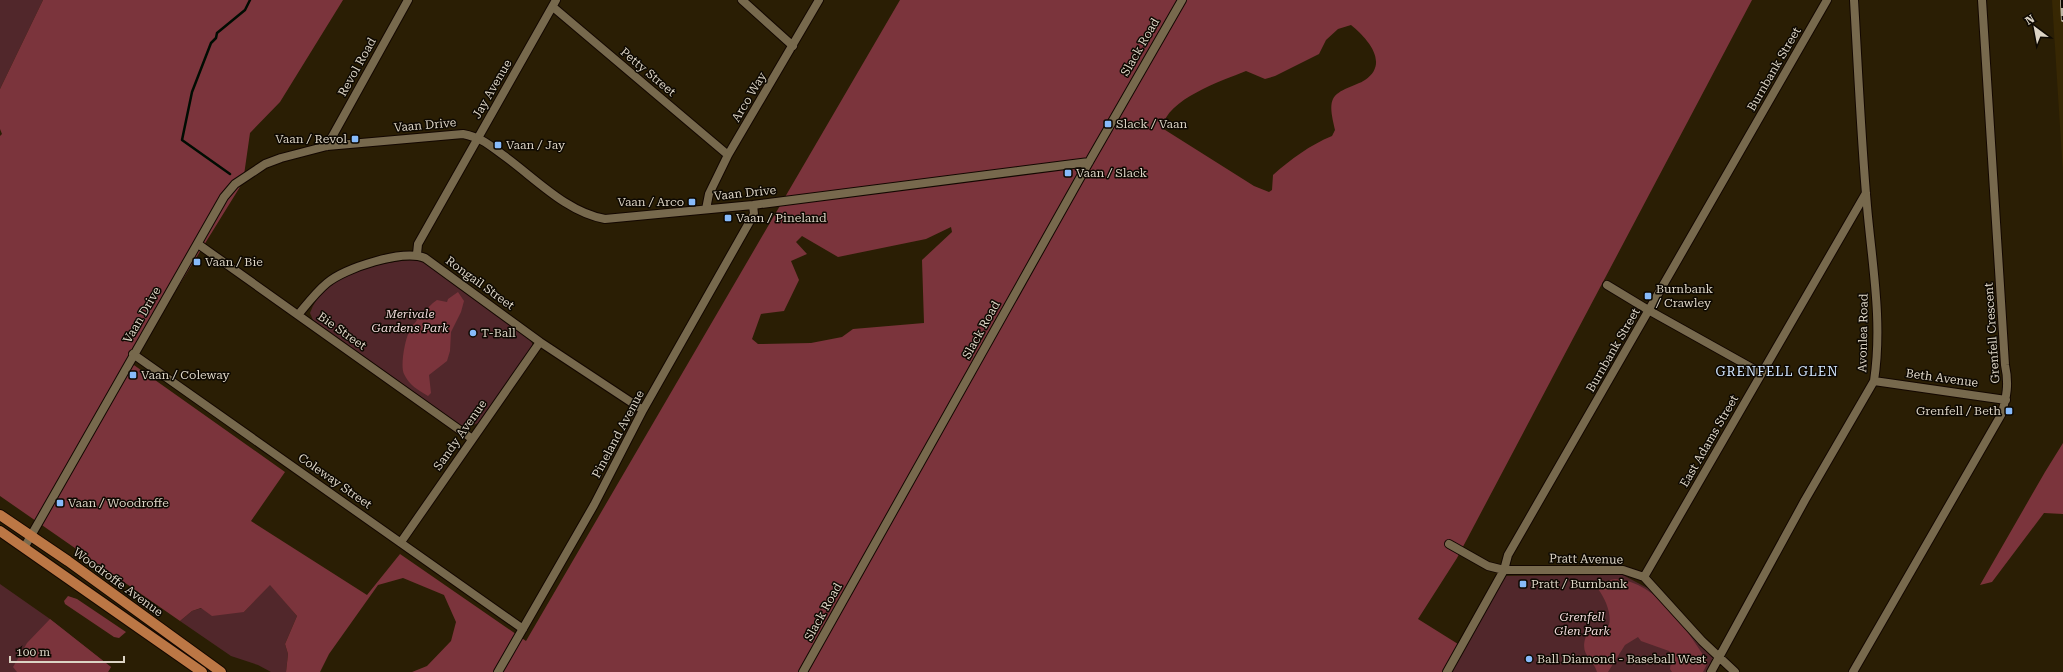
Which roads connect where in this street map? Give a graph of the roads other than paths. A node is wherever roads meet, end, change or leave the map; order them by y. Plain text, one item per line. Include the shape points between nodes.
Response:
1 (408, 0) edge
2 (742, 0) edge
3 (820, 0) edge
4 (1182, 0) edge
5 (1827, 0) edge
6 (1854, 0) edge
7 (1982, 0) edge
8 (555, 3) edge
9 (793, 46) junction
10 (478, 137) junction
11 (327, 146) junction
12 (728, 155) junction
13 (1089, 162) junction
14 (1866, 193) junction
15 (753, 205) junction
16 (706, 209) junction
17 (198, 244) junction
18 (417, 254) junction
19 (1607, 286) dead end
20 (1650, 312) junction
21 (298, 315) junction
22 (540, 342) junction
23 (133, 354) junction
24 (1761, 373) junction
25 (1874, 380) junction
26 (2006, 400) junction
27 (643, 410) junction
28 (472, 438) junction
29 (0, 515) edge
30 (0, 531) edge
31 (32, 537) junction
32 (400, 542) junction
33 (1449, 544) dead end
34 (24, 548) junction
35 (1504, 570) junction
36 (1644, 577) junction
37 (523, 629) junction
38 (1718, 658) junction
39 (202, 672) edge
40 (221, 672) edge
41 (498, 672) edge
42 (803, 672) edge
43 (1447, 672) edge
44 (1711, 672) edge
45 (1735, 672) edge
46 (1853, 672) edge

1 - 11 street, Revol Road
2 - 9 street
3 - 9 street, Arco Way
4 - 13 street, Slack Road
5 - 20 street, Burnbank Street
6 - 14 street, Avonlea Road
7 - 26 street, Grenfell Crescent via 2008,381
8 - 10 street, Jay Avenue
8 - 12 street, Petty Street
9 - 12 street, Arco Way
10 - 11 street, Vaan Drive via 463,134
10 - 16 street, Vaan Drive via 550,192 589,216 606,219
10 - 18 street, Jay Avenue via 418,244
11 - 17 street, Vaan Drive via 265,164 235,184 224,197
12 - 16 street, Arco Way via 709,194
13 - 15 street, Vaan Drive
13 - 42 street, Slack Road
14 - 24 street, East Adams Street
14 - 25 street, Avonlea Road via 1877,293 1877,363
15 - 16 street, Vaan Drive
15 - 27 street, Pineland Avenue via 754,214
17 - 21 street, Bie Street
17 - 23 street, Vaan Drive
18 - 21 street via 355,268 340,275 328,282
18 - 22 street, Rongail Street
19 - 20 street
20 - 24 street
20 - 35 street, Burnbank Street via 1508,555
21 - 28 street, Bie Street
22 - 27 street, Rongail Street
22 - 28 street, Sandy Avenue
23 - 31 street, Vaan Drive
23 - 32 street, Coleway Street
24 - 36 street, East Adams Street
25 - 26 street, Beth Avenue
25 - 38 street, Avonlea Road
26 - 46 street, Grenfell Crescent via 2001,415
27 - 37 street, Pineland Avenue via 594,505
28 - 32 street, Sandy Avenue
29 - 31 main road, Woodroffe Avenue
30 - 34 main road, Woodroffe Avenue
31 - 34 street, Vaan Drive
31 - 40 main road, Woodroffe Avenue
32 - 37 street, Coleway Street
33 - 35 street, Pratt Avenue via 1488,566
34 - 39 main road, Woodroffe Avenue
35 - 36 street, Pratt Avenue via 1623,570
35 - 43 street, Burnbank Street
36 - 38 street, Pratt Avenue
37 - 41 street, Pineland Avenue
38 - 44 street, Avonlea Road
38 - 45 street, Pratt Avenue

